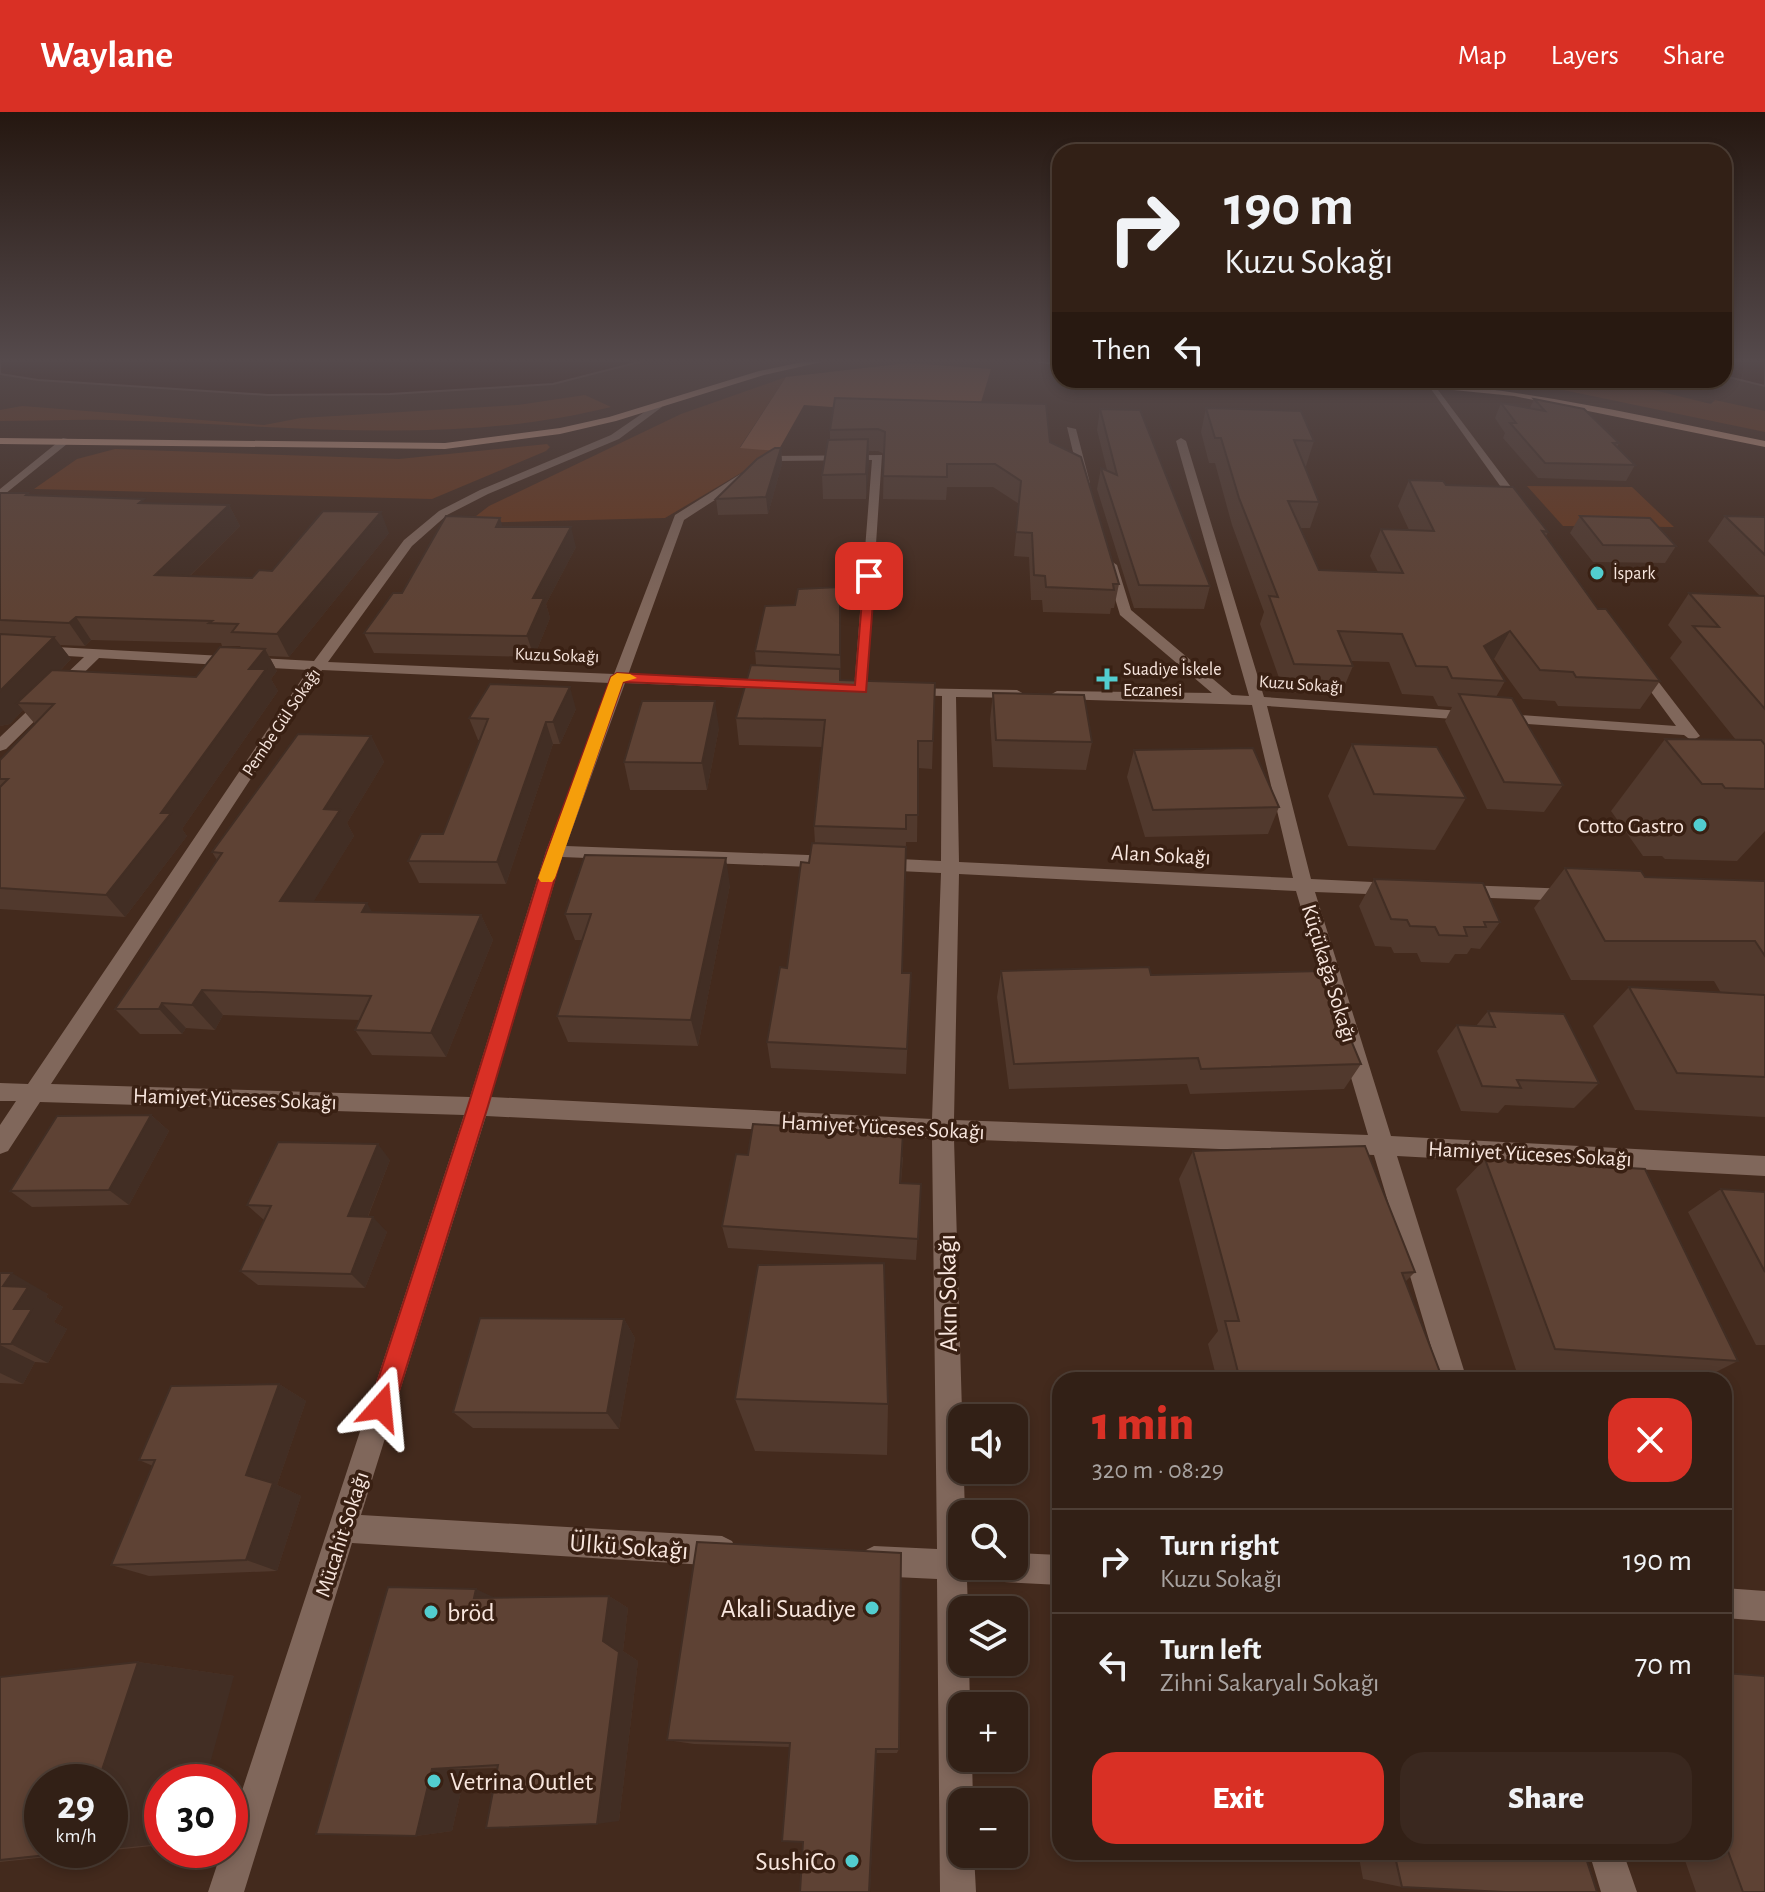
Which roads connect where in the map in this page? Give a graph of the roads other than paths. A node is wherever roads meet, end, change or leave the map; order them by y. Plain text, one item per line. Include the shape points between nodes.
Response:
1 (62, 444) edge
2 (323, 444) edge
3 (460, 444) edge
4 (598, 444) edge
5 (1075, 444) edge
6 (1182, 444) edge
7 (1474, 444) edge
8 (1089, 490) edge
9 (0, 495) edge
10 (1535, 526) edge
11 (1107, 551) edge
12 (0, 648) edge
13 (95, 654) junction
14 (1635, 659) edge
15 (318, 666) junction
16 (617, 677) junction
17 (785, 685) edge
18 (868, 689) joint
19 (949, 693) junction
20 (1228, 699) junction
21 (1258, 701) junction
22 (0, 746) edge
23 (555, 851) junction
24 (950, 867) junction
25 (1304, 886) junction
26 (1415, 890) edge
27 (1447, 891) edge
28 (1590, 895) edge
29 (37, 1091) junction
30 (0, 1092) edge
31 (478, 1106) junction
32 (943, 1129) junction
33 (0, 1144) edge
34 (1381, 1145) junction
35 (1765, 1166) edge
36 (1452, 1372) edge
37 (952, 1500) edge
38 (343, 1528) junction
39 (750, 1553) edge
40 (844, 1559) edge
41 (948, 1566) edge
42 (1028, 1569) edge
43 (1052, 1570) edge
44 (954, 1580) edge
45 (1732, 1604) edge
46 (1765, 1606) edge
47 (1609, 1860) edge
48 (226, 1892) edge
49 (958, 1892) edge
50 (1619, 1892) edge

1 - 9 street
2 - 3 main road
4 - 15 street, Pembe Gül Sokağı via 443,513 408,543
5 - 8 street
6 - 21 street, Küçükağa Sokağı
7 - 10 street
11 - 20 street via 1125,612
12 - 13 street, Kuzu Sokağı
13 - 15 street, Kuzu Sokağı
13 - 22 street
14 - 21 street, Kuzu Sokağı via 1693,736
15 - 16 street, Kuzu Sokağı
15 - 29 street, Pembe Gül Sokağı
16 - 17 street, Kuzu Sokağı
16 - 18 street, Mücahit Sokağı via 679,518 773,458 878,457
16 - 23 street, Mücahit Sokağı
18 - 19 street, Kuzu Sokağı
19 - 20 street, Kuzu Sokağı
19 - 24 street, Akın Sokağı
20 - 21 street, Kuzu Sokağı
21 - 25 street, Küçükağa Sokağı
23 - 24 street, Alan Sokağı
23 - 31 street, Mücahit Sokağı
24 - 25 street, Alan Sokağı
24 - 32 street, Akın Sokağı
25 - 26 street, Alan Sokağı
25 - 34 street, Küçükağa Sokağı
27 - 28 street
29 - 30 street, Hamiyet Yüceses Sokağı
29 - 31 street, Hamiyet Yüceses Sokağı
29 - 33 street, Pembe Gül Sokağı
31 - 32 street, Hamiyet Yüceses Sokağı
31 - 38 street, Mücahit Sokağı
32 - 34 street, Hamiyet Yüceses Sokağı
32 - 37 street, Akın Sokağı
34 - 35 street, Hamiyet Yüceses Sokağı
34 - 36 street, Küçükağa Sokağı
38 - 39 street, Ülkü Sokağı
38 - 48 street, Mücahit Sokağı
40 - 41 street
42 - 43 street
44 - 49 street, Akın Sokağı
45 - 46 street
47 - 50 street

